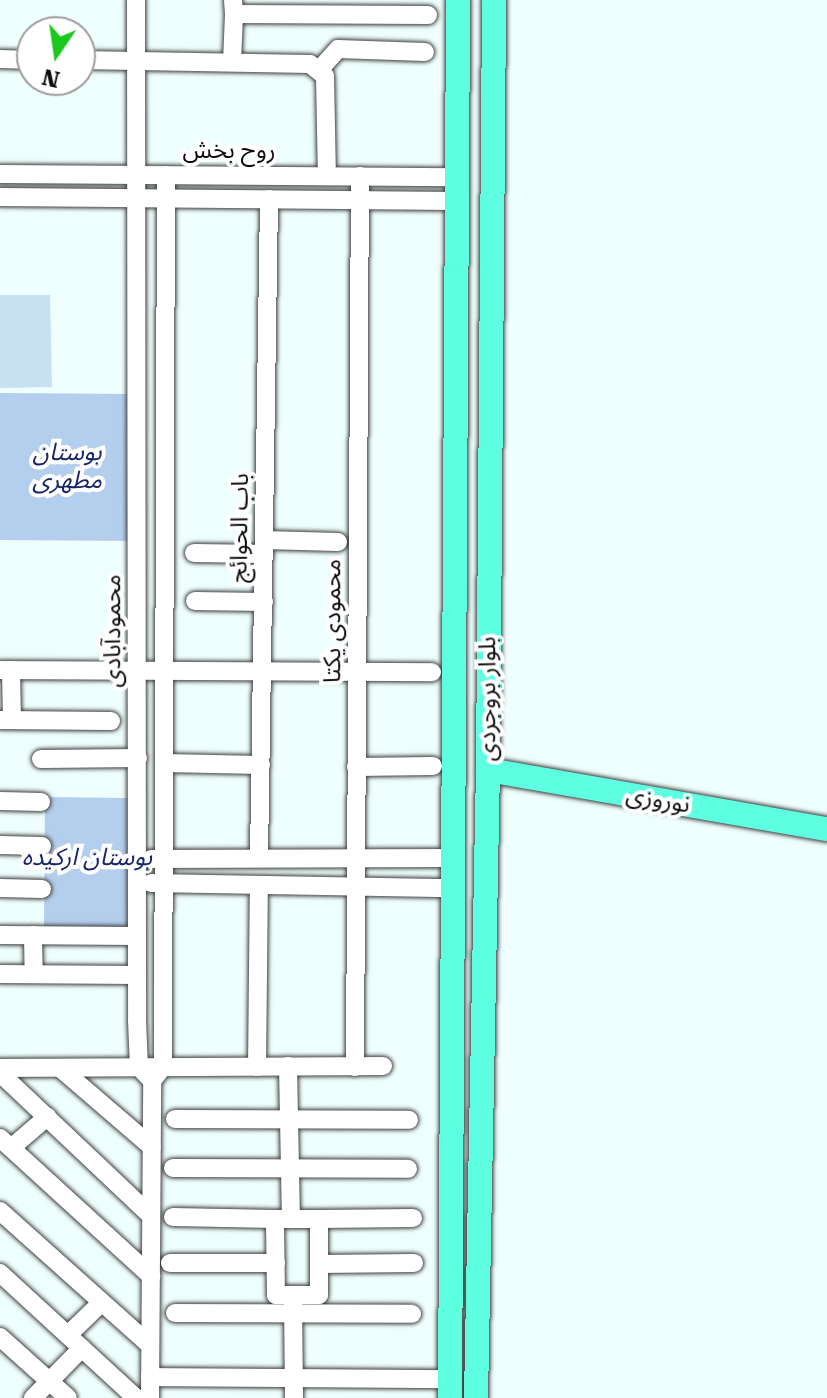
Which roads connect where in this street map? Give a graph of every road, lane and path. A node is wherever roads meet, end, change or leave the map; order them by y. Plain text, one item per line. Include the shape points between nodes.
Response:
1 (136, 0) edge
2 (458, 0) edge
3 (494, 0) edge
4 (233, 7) edge
5 (358, 8) edge
6 (428, 15) dead end
7 (425, 52) dead end
8 (96, 60) edge
9 (137, 61) junction
10 (232, 62) junction
11 (320, 69) junction
12 (0, 174) edge
13 (136, 175) junction
14 (166, 175) junction
15 (327, 176) junction
16 (360, 176) junction
17 (457, 189) junction
18 (0, 197) edge
19 (136, 198) junction
20 (166, 198) junction
21 (269, 199) junction
22 (359, 200) junction
23 (338, 542) dead end
24 (264, 547) junction
25 (194, 553) dead end
26 (195, 601) dead end
27 (264, 602) junction
28 (6, 670) edge
29 (137, 670) junction
30 (164, 671) junction
31 (262, 671) junction
32 (357, 672) junction
33 (432, 672) dead end
34 (6, 720) edge
35 (111, 721) dead end
36 (138, 758) junction
37 (41, 759) dead end
38 (164, 763) junction
39 (261, 765) junction
40 (433, 766) dead end
41 (356, 767) junction
42 (488, 770) junction
43 (0, 801) edge
44 (41, 802) dead end
45 (827, 829) edge
46 (0, 845) edge
47 (42, 846) dead end
48 (259, 858) junction
49 (356, 858) junction
50 (452, 858) junction
51 (138, 859) junction
52 (164, 859) junction
53 (138, 883) junction
54 (164, 883) junction
55 (259, 885) junction
56 (356, 886) junction
57 (0, 888) edge
58 (452, 888) junction
59 (42, 889) dead end
60 (0, 935) edge
61 (33, 935) junction
62 (137, 936) junction
63 (0, 974) edge
64 (34, 974) junction
65 (137, 975) junction
66 (288, 1066) junction
67 (383, 1066) dead end
68 (257, 1067) junction
69 (355, 1067) junction
70 (60, 1068) junction
71 (0, 1070) edge
72 (151, 1072) junction
73 (47, 1117) junction
74 (175, 1119) dead end
75 (289, 1119) junction
76 (409, 1120) dead end
77 (6, 1143) edge
78 (152, 1147) junction
79 (290, 1167) junction
80 (173, 1168) dead end
81 (408, 1169) dead end
82 (0, 1211) edge
83 (151, 1216) junction
84 (173, 1217) dead end
85 (413, 1218) dead end
86 (283, 1219) junction
87 (319, 1219) junction
88 (170, 1263) dead end
89 (276, 1263) junction
90 (414, 1263) dead end
91 (319, 1264) junction
92 (0, 1273) edge
93 (151, 1276) junction
94 (102, 1302) junction
95 (293, 1304) junction
96 (175, 1313) dead end
97 (412, 1314) dead end
98 (0, 1337) edge
99 (75, 1341) junction
100 (150, 1345) junction
101 (150, 1377) junction
102 (294, 1378) junction
103 (50, 1382) junction
104 (450, 1388) edge
105 (33, 1398) edge
106 (68, 1398) edge
107 (136, 1398) edge
108 (150, 1398) edge
109 (294, 1398) edge
110 (476, 1398) edge

1 - 9 street, محمودآبادی
2 - 17 main road, بلوار بروجردی
3 - 42 main road, بلوار بروجردی
4 - 5 street
4 - 10 street
5 - 6 street
7 - 11 street via 338,49
8 - 9 street
9 - 10 street
9 - 13 street, محمودآبادی
10 - 11 street via 310,64
11 - 15 street via 325,76
12 - 13 street, روح بخش
13 - 14 street, روح بخش
13 - 19 street, محمودآبادی
14 - 15 street, روح بخش
14 - 20 street, محمودآبادی
15 - 16 street, روح بخش
16 - 17 street, روح بخش
16 - 22 street, محمودی یکتا
17 - 22 street, روح بخش
17 - 50 main road, بلوار بروجردی
18 - 19 street, روح بخش
19 - 20 street, روح بخش
19 - 29 street, محمودآبادی
20 - 21 street, روح بخش
20 - 30 street, محمودآبادی
21 - 22 street, روح بخش
21 - 24 street, باب الحوائج
22 - 32 street, محمودی یکتا
23 - 24 street
24 - 25 street
24 - 27 street, باب الحوائج
26 - 27 street
27 - 31 street, باب الحوائج
28 - 29 street
28 - 34 street
29 - 30 street
29 - 36 street, محمودآبادی
30 - 31 street
30 - 38 street, محمودآبادی
31 - 32 street
31 - 39 street, باب الحوائج
32 - 33 street
32 - 41 street, محمودی یکتا
34 - 35 street
36 - 37 street
36 - 51 street, محمودآبادی
38 - 39 street
38 - 52 street, محمودآبادی
39 - 48 street, باب الحوائج
40 - 41 street
41 - 49 street, محمودی یکتا
42 - 45 main road, نوروزی
42 - 110 main road, بلوار بروجردی
43 - 44 street
46 - 47 street
48 - 49 street
48 - 52 street
49 - 50 street
49 - 56 street, محمودی یکتا
50 - 58 main road, بلوار بروجردی
51 - 52 street
51 - 53 street, محمودآبادی
52 - 54 street, محمودآبادی
53 - 54 street
53 - 62 street, محمودآبادی
54 - 55 street
54 - 72 street, محمودآبادی
55 - 56 street
55 - 68 street
56 - 58 street
56 - 69 street, محمودی یکتا
57 - 59 street
58 - 104 main road, بلوار بروجردی
60 - 61 street
61 - 62 street
61 - 64 street
62 - 65 street, محمودآبادی
63 - 64 street
64 - 65 street
65 - 72 street, محمودآبادی
66 - 68 street
66 - 69 street
66 - 75 street
67 - 69 street
68 - 72 street
70 - 71 street
70 - 72 street
70 - 78 street
71 - 73 street
72 - 78 street, محمودآبادی
73 - 77 street
73 - 83 street
74 - 75 street
75 - 76 street
75 - 79 street
77 - 93 street
78 - 83 street, محمودآبادی
79 - 80 street
79 - 81 street
79 - 86 street
82 - 94 street
83 - 93 street, محمودآبادی
84 - 86 street
85 - 87 street
86 - 87 street
86 - 89 street
87 - 91 street
88 - 89 street
89 - 95 street via 276,1295
90 - 91 street
91 - 95 street via 319,1295
92 - 99 street
93 - 100 street, محمودآبادی
94 - 99 street
94 - 100 street
95 - 96 street
95 - 97 street
95 - 102 street
98 - 103 street
99 - 103 street
99 - 107 street
100 - 101 street, محمودآبادی
101 - 102 street
101 - 108 street, محمودآبادی
102 - 104 street
102 - 109 street
103 - 105 street
103 - 106 street

